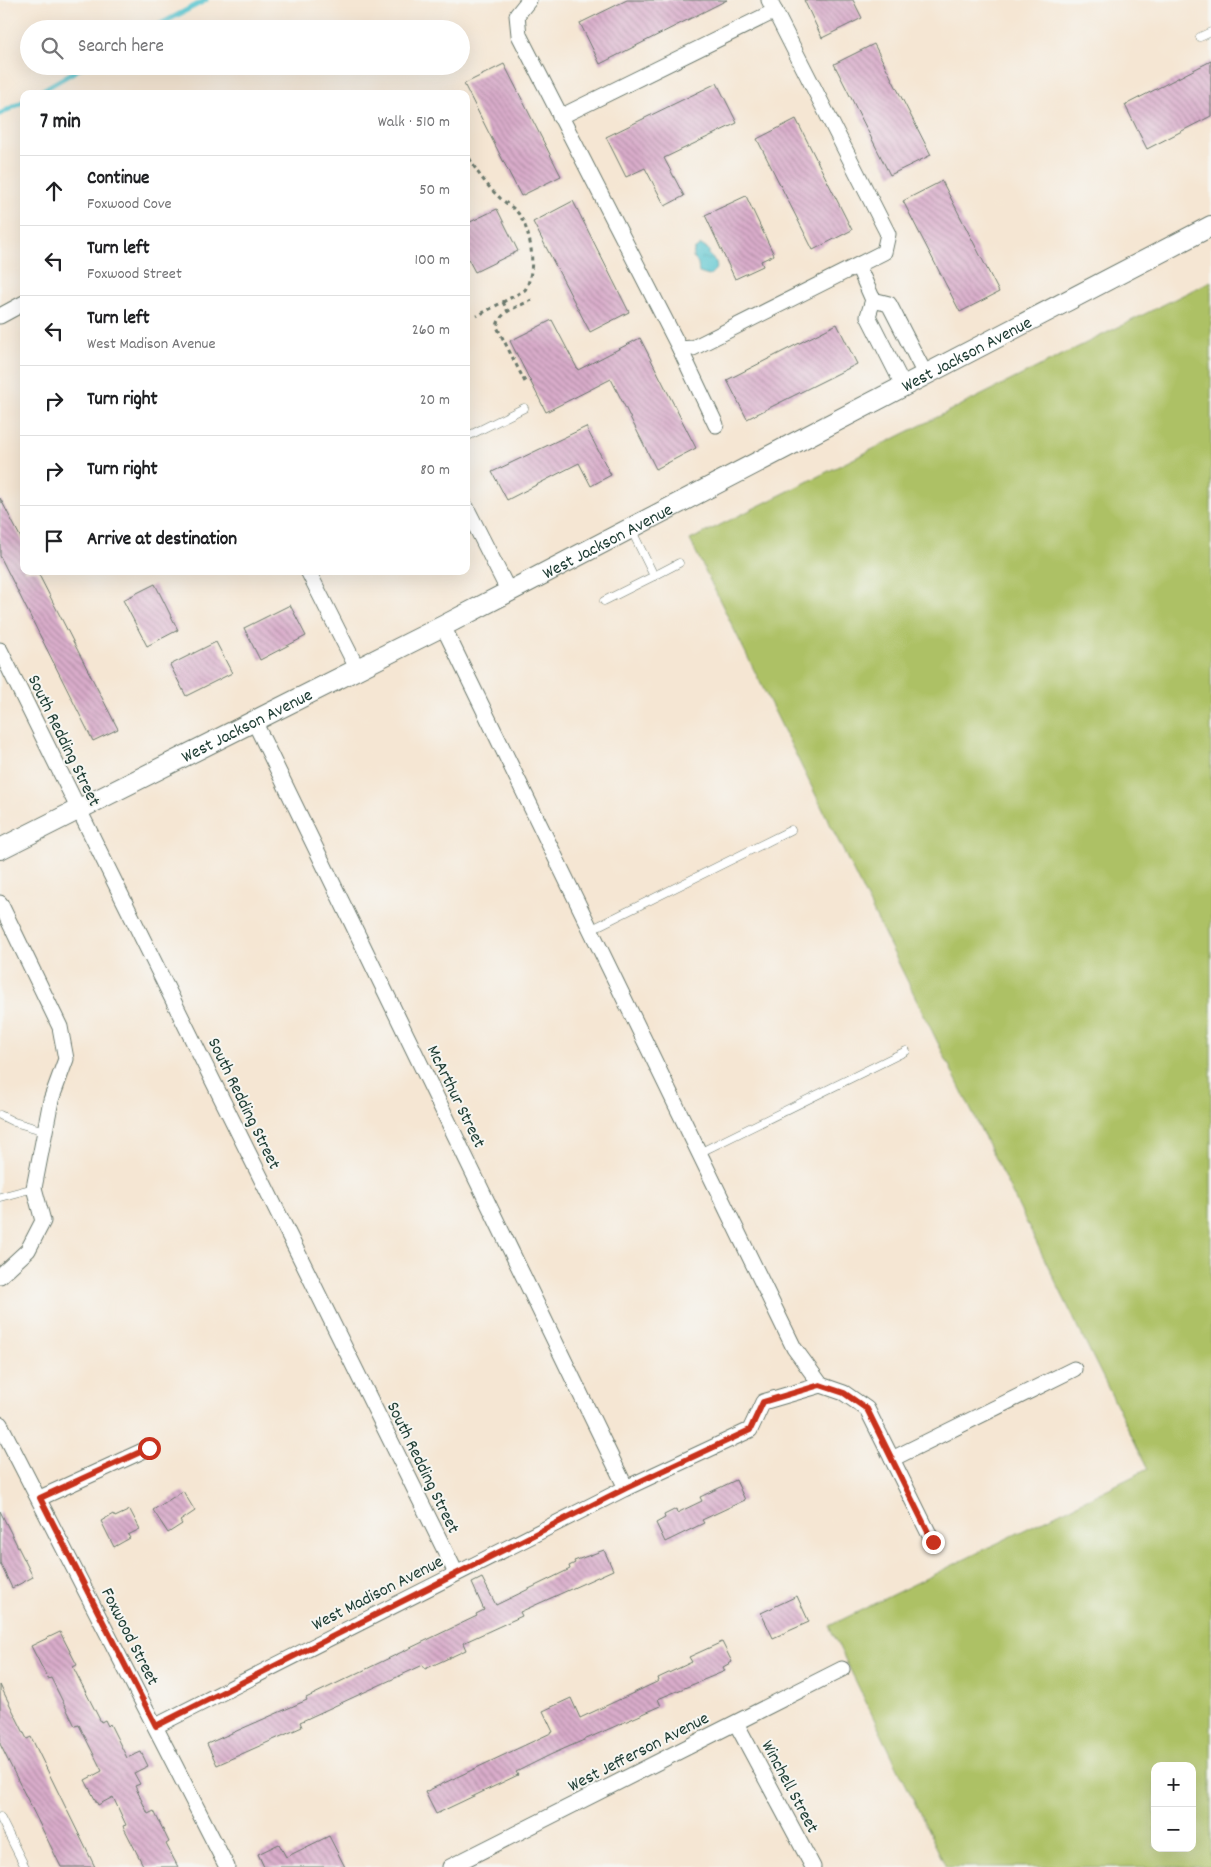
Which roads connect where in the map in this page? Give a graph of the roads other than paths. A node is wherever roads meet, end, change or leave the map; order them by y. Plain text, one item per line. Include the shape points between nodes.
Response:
1 (529, 0) edge
2 (772, 6) edge
3 (1211, 32) edge
4 (1200, 37) dead end
5 (560, 117) junction
6 (1211, 226) edge
7 (858, 266) junction
8 (873, 300) junction
9 (20, 306) edge
10 (0, 316) edge
11 (680, 349) junction
12 (925, 374) junction
13 (903, 385) junction
14 (524, 408) dead end
15 (716, 425) dead end
16 (470, 435) edge
17 (470, 516) edge
18 (630, 527) junction
19 (679, 563) dead end
20 (310, 575) edge
21 (654, 576) junction
22 (508, 590) junction
23 (604, 601) dead end
24 (442, 626) junction
25 (0, 650) edge
26 (357, 668) junction
27 (254, 721) junction
28 (78, 808) junction
29 (790, 830) dead end
30 (0, 849) edge
31 (0, 903) edge
32 (590, 930) junction
33 (906, 1051) dead end
34 (0, 1115) edge
35 (45, 1131) junction
36 (699, 1153) junction
37 (34, 1188) junction
38 (0, 1197) edge
39 (0, 1276) edge
40 (1074, 1370) dead end
41 (820, 1385) junction
42 (0, 1424) edge
43 (149, 1448) dead end
44 (892, 1459) junction
45 (626, 1488) junction
46 (40, 1498) junction
47 (933, 1542) dead end
48 (456, 1573) junction
49 (842, 1669) dead end
50 (736, 1722) junction
51 (156, 1726) junction
52 (0, 1817) edge
53 (25, 1867) edge
54 (227, 1867) edge
55 (450, 1867) edge
56 (813, 1867) edge

1 - 5 street via 517,15 519,35
2 - 5 street
2 - 7 street via 888,234 884,252
3 - 4 lane
5 - 11 street
6 - 12 street, West Jackson Avenue
7 - 8 street
7 - 11 street via 693,348
8 - 12 street via 889,304
8 - 13 street via 868,316
9 - 10 street
11 - 15 street
12 - 13 street, West Jackson Avenue
13 - 18 street, West Jackson Avenue
14 - 16 lane
17 - 22 street
18 - 21 lane
18 - 22 street, West Jackson Avenue
19 - 21 lane
20 - 26 street
21 - 23 lane
22 - 24 street, West Jackson Avenue
24 - 26 street, West Jackson Avenue
24 - 32 street
25 - 28 street, South Redding Street
26 - 27 street, West Jackson Avenue
27 - 28 street, West Jackson Avenue
27 - 45 street, McArthur Street
28 - 30 street, West Jackson Avenue
28 - 48 street, South Redding Street
29 - 32 lane
31 - 35 street via 60,1027 66,1059 51,1100
32 - 36 street
33 - 36 lane
34 - 35 lane
35 - 37 street
36 - 41 street via 794,1348
37 - 38 lane
37 - 39 street via 43,1221 28,1250
40 - 44 street
41 - 44 street via 844,1393 867,1409
41 - 45 street, West Madison Avenue via 763,1402 750,1430
42 - 46 street, Foxwood Street
43 - 46 street
44 - 47 street
45 - 48 street, West Madison Avenue
46 - 51 street, Foxwood Street
48 - 51 street, West Madison Avenue
49 - 50 street, West Jefferson Avenue
50 - 55 street, West Jefferson Avenue
50 - 56 street, Winchell Street
51 - 54 street, Foxwood Street
52 - 53 lane

